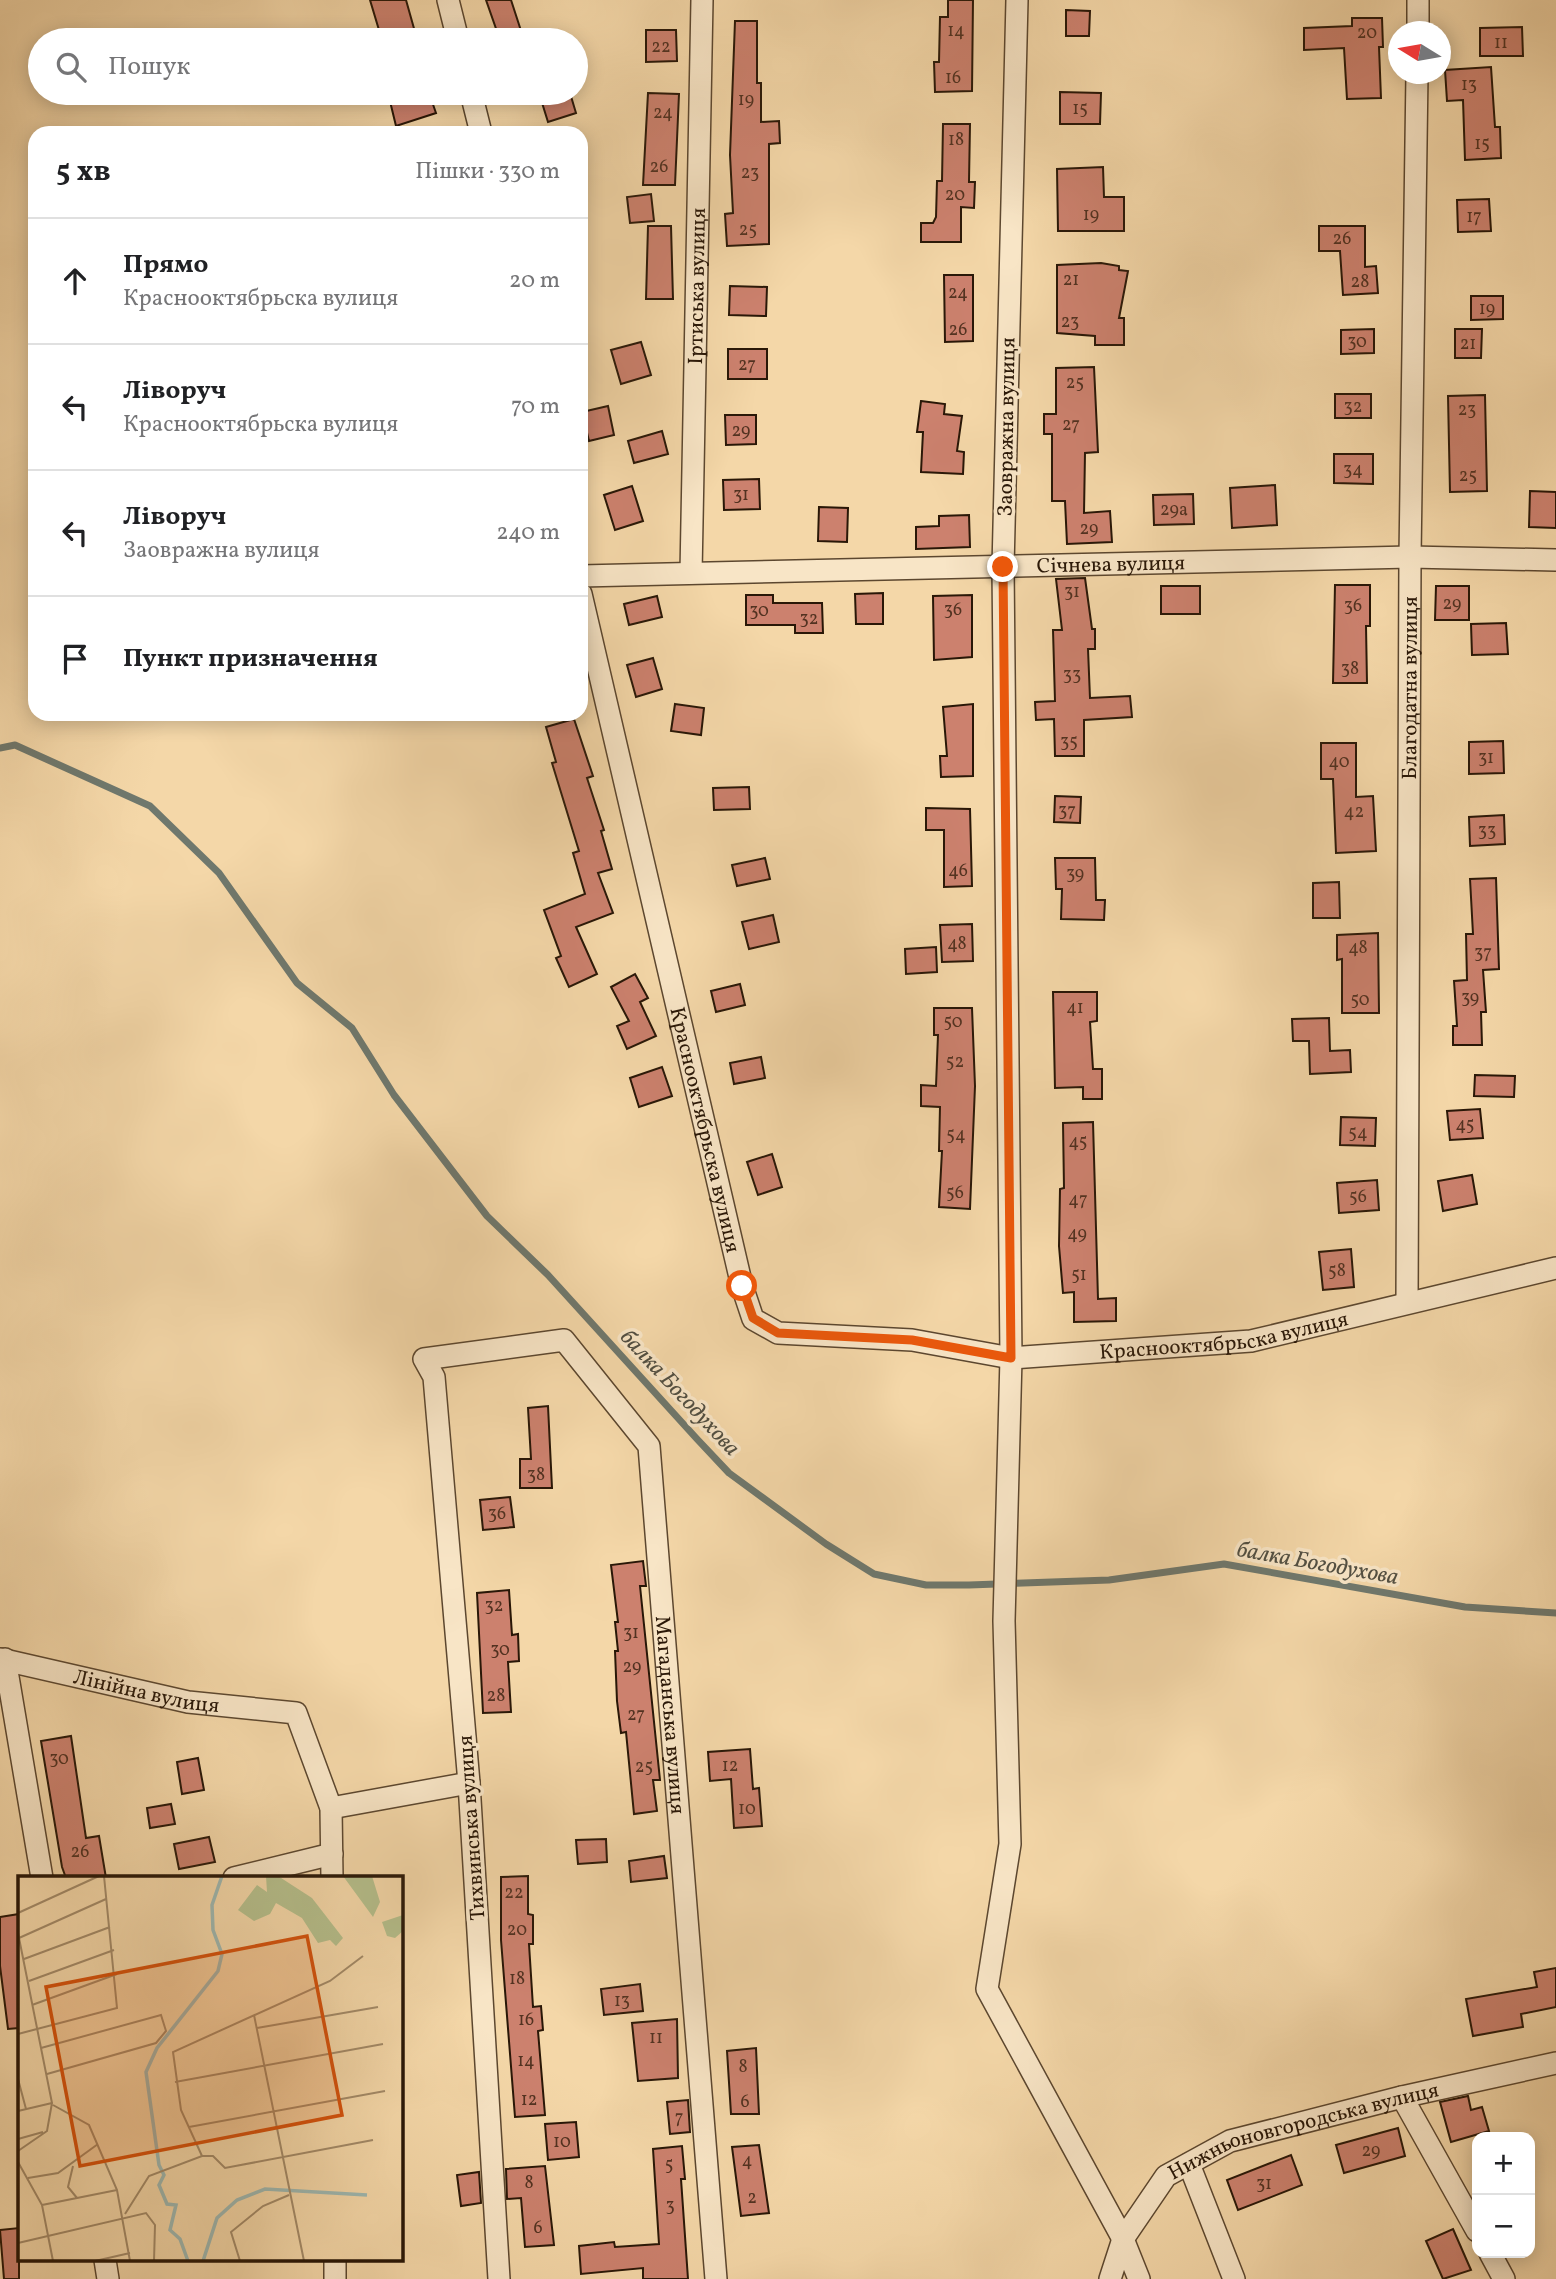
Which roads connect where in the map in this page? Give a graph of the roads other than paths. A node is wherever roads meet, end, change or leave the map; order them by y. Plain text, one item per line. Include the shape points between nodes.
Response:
1 (448, 0) edge
2 (702, 0) edge
3 (1017, 0) edge
4 (1418, 0) edge
5 (1418, 21) edge
6 (455, 28) edge
7 (1417, 84) edge
8 (474, 105) edge
9 (479, 126) edge
10 (1410, 557) junction
11 (1556, 560) edge
12 (1003, 567) junction
13 (691, 573) junction
14 (588, 576) edge
15 (588, 624) edge
16 (1556, 1268) edge
17 (1407, 1301) junction
18 (1011, 1358) junction
19 (434, 1377) joint
20 (3, 1659) edge
21 (469, 1783) junction
22 (331, 1808) junction
23 (332, 1854) junction
24 (42, 1876) edge
25 (242, 1876) edge
26 (332, 1876) edge
27 (1556, 2063) edge
28 (1402, 2097) junction
29 (1189, 2164) junction
30 (1472, 2222) edge
31 (1123, 2239) junction
32 (1493, 2258) edge
33 (499, 2279) edge
34 (716, 2279) edge
35 (1110, 2279) edge
36 (1139, 2279) edge
37 (1234, 2279) edge
38 (1504, 2279) edge

1 - 6 street
2 - 13 street, Іртиська вулиця
3 - 12 street, Заовражна вулиця
4 - 5 street
7 - 10 street, Благодатна вулиця
8 - 9 street
10 - 11 street, Січнева вулиця
10 - 12 street, Січнева вулиця
10 - 17 street, Благодатна вулиця
12 - 13 street, Січнева вулиця
12 - 18 street, Заовражна вулиця
13 - 14 street, Січнева вулиця
15 - 18 street, Краснооктябрьска вулиця via 753,1318 778,1333 912,1340
16 - 17 street, Краснооктябрьска вулиця
17 - 18 street, Краснооктябрьска вулиця via 1251,1341
18 - 31 street, Заовражна вулиця via 1004,1621 1010,1844 987,1989
19 - 21 street, Тихвинська вулиця
19 - 34 street, Магаданська вулиця via 424,1359 564,1340 649,1446
20 - 22 street, Лінійна вулиця via 188,1702 296,1713
20 - 24 street
21 - 22 street
21 - 33 street, Тихвинська вулиця
22 - 23 street
23 - 25 street
23 - 26 street
27 - 28 street, Нижньоновгородська вулиця
28 - 29 street, Нижньоновгородська вулиця via 1230,2141
28 - 30 street
29 - 31 street, Нижньоновгородська вулиця via 1166,2176
29 - 37 street
31 - 35 street, Нижньоновгородська вулиця
31 - 36 street, Заовражна вулиця
32 - 38 street

